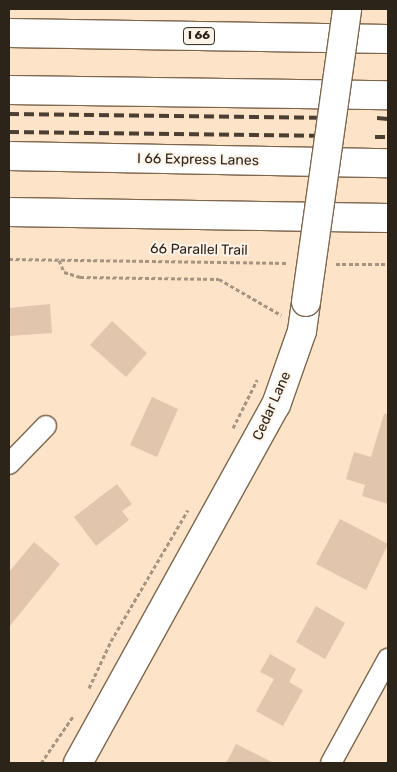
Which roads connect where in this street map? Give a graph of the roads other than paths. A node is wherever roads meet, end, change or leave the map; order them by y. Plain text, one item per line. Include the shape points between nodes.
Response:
1 (347, 9) edge
2 (9, 33) edge
3 (388, 39) edge
4 (9, 90) edge
5 (388, 95) edge
6 (9, 156) edge
7 (388, 163) edge
8 (9, 212) edge
9 (388, 218) edge
10 (46, 426) dead end
11 (9, 464) edge
12 (388, 659) edge
13 (78, 763) edge
14 (331, 763) edge

1 - 13 main road, Cedar Lane, bridge via 294,305 302,331 276,405
2 - 3 main road, I 66
4 - 5 main road
6 - 7 main road, I 66 Express Lanes
8 - 9 main road
10 - 11 street
12 - 14 street

